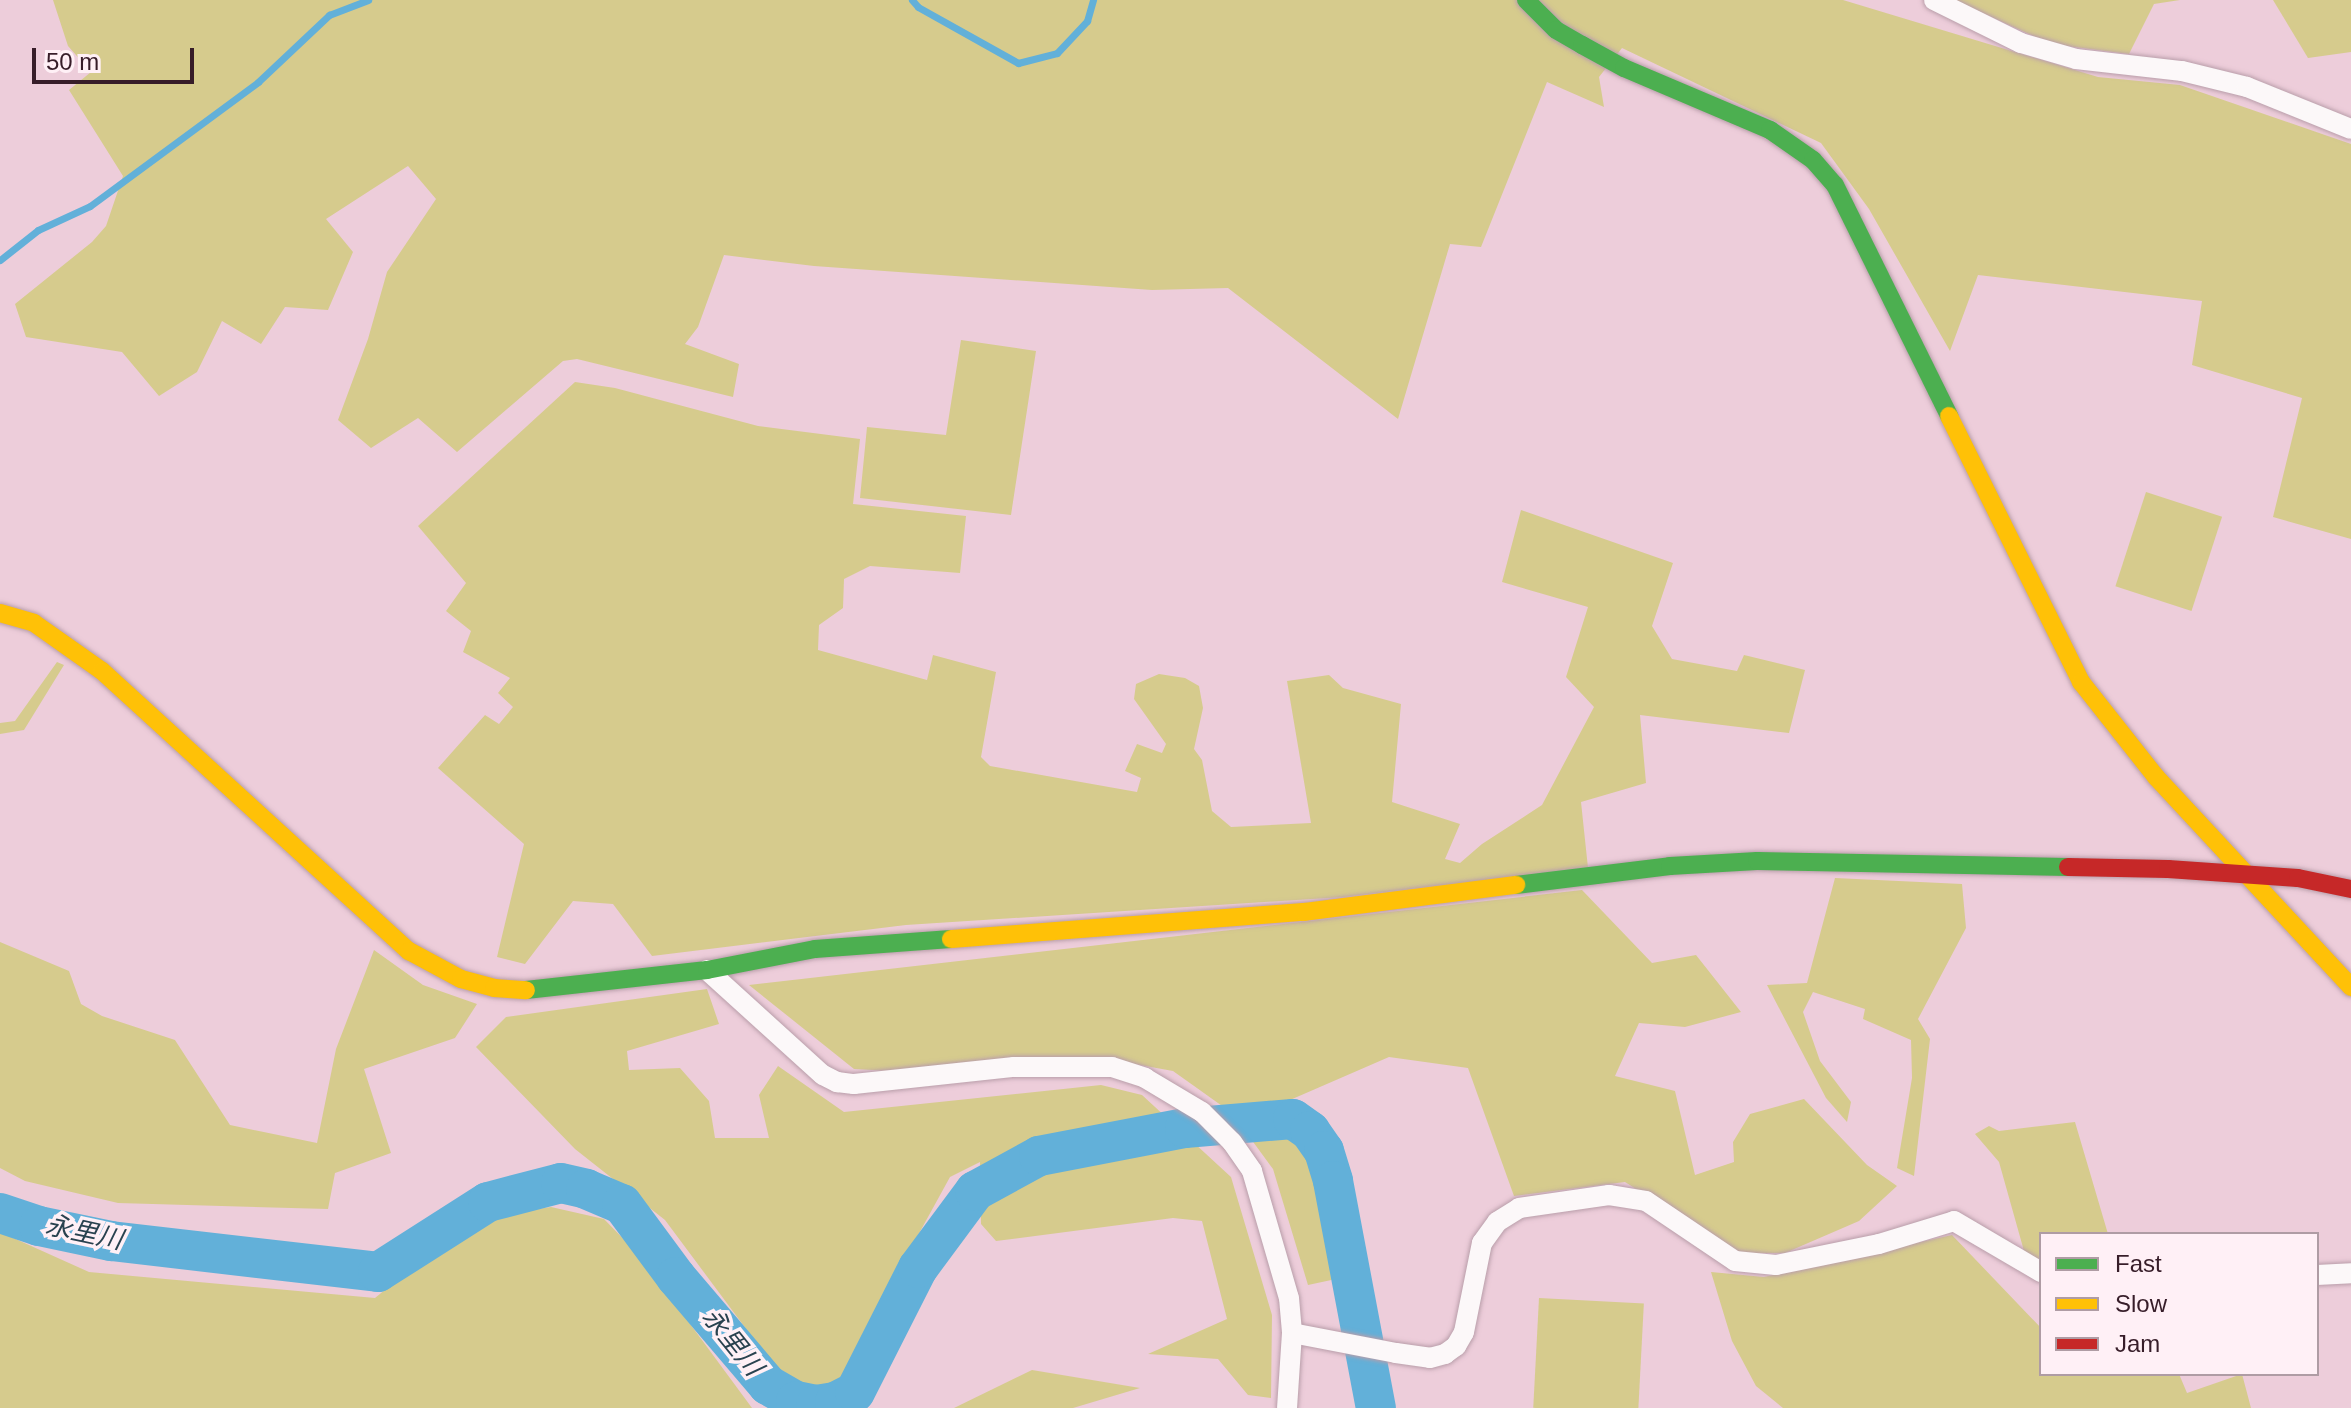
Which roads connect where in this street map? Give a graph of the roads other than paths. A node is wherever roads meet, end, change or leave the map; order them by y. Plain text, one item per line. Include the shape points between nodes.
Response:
1 (1526, 0) edge
2 (1934, 0) edge
3 (2351, 129) edge
4 (0, 613) edge
5 (2244, 874) junction
6 (2351, 889) edge
7 (707, 970) junction
8 (2351, 987) edge
9 (2039, 1271) edge
10 (2351, 1273) edge
11 (2319, 1275) edge
12 (1292, 1333) junction
13 (1287, 1408) edge

1 - 5 street via 1556,30 1624,68 1770,130 1813,160 1835,185 2081,682 2117,731
2 - 3 street via 2034,47 2076,59 2182,71 2247,87
4 - 7 street via 34,623 78,652 409,951 435,968 472,982 523,990
5 - 6 street
5 - 7 street via 1757,861 1670,866 1304,912 815,949
5 - 8 street
7 - 12 street via 837,1082 1014,1067 1112,1067 1145,1078 1202,1112 1252,1171 1289,1298
9 - 12 street via 1954,1221 1879,1244 1776,1265 1735,1261 1646,1201 1609,1195 1519,1208 1497,1222 1482,1243 1464,1332 1456,1346 1430,1358
10 - 11 street
12 - 13 street

